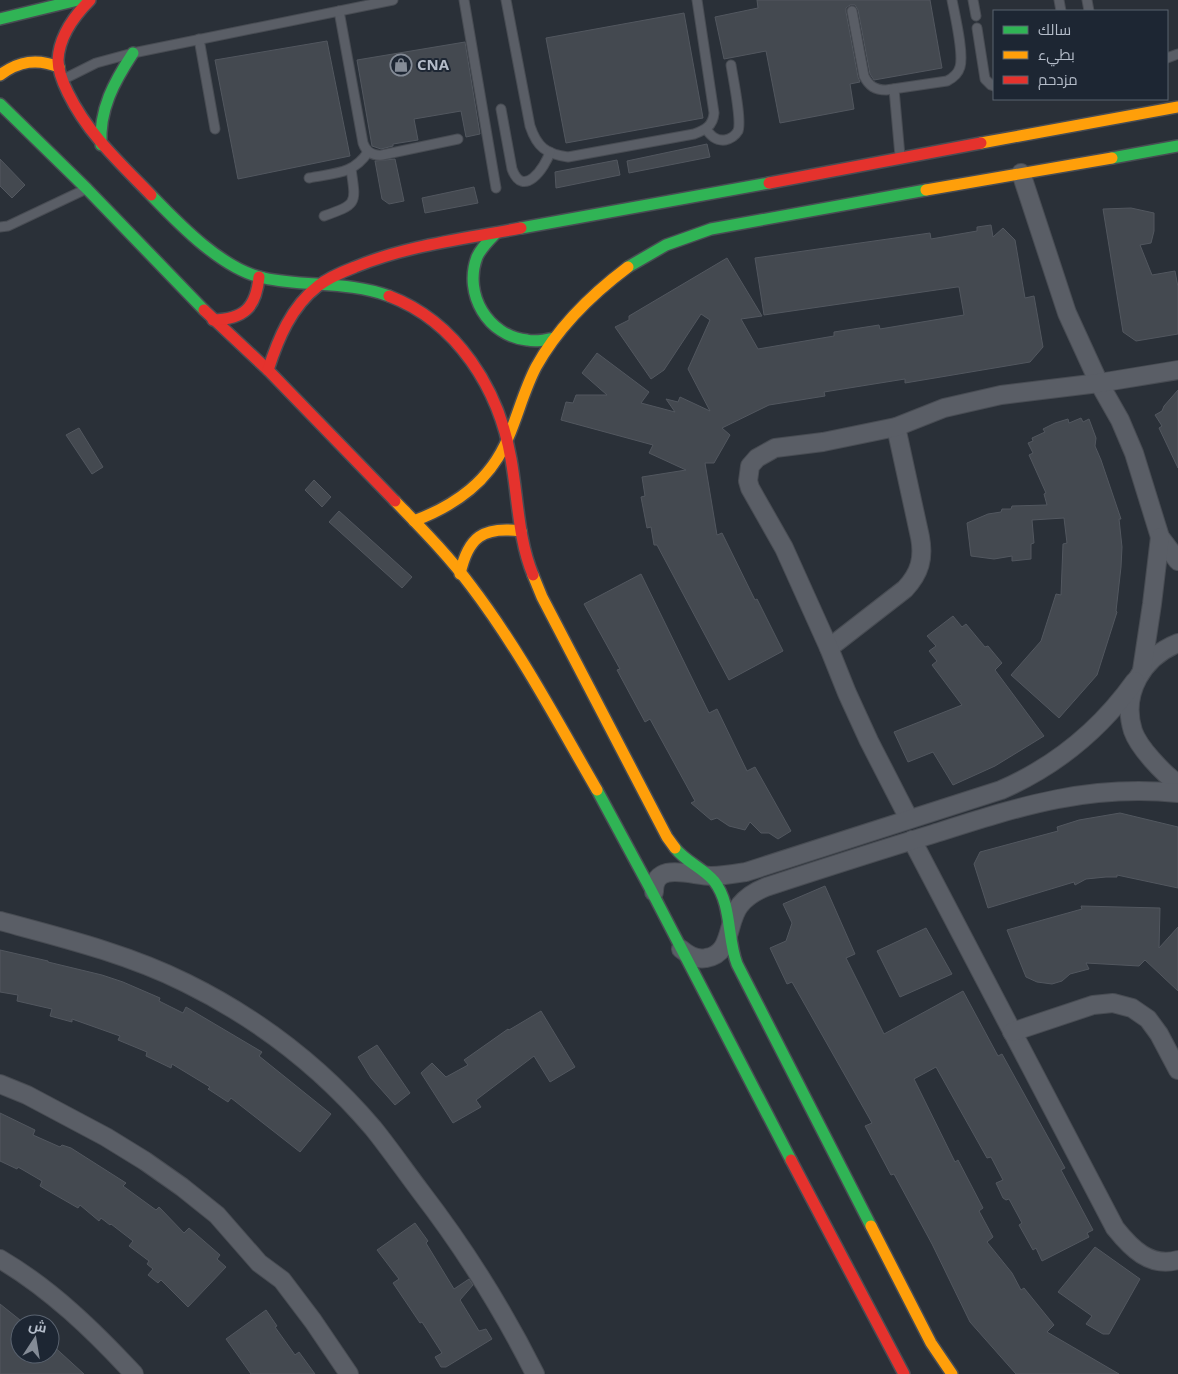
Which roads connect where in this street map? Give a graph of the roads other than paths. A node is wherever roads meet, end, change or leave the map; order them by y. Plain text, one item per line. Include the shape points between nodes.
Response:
1 (78, 0) edge
2 (90, 0) edge
3 (393, 0) edge
4 (464, 0) edge
5 (506, 0) edge
6 (697, 0) edge
7 (952, 0) edge
8 (973, 0) edge
9 (339, 11) junction
10 (852, 11) dead end
11 (976, 16) dead end
12 (0, 19) edge
13 (977, 28) dead end
14 (199, 39) junction
15 (133, 53) junction
16 (731, 65) dead end
17 (59, 67) junction
18 (0, 75) edge
19 (62, 80) junction
20 (993, 86) edge
21 (894, 89) junction
22 (0, 104) edge
23 (1178, 107) edge
24 (501, 109) dead end
25 (215, 129) dead end
26 (706, 129) junction
27 (458, 140) dead end
28 (101, 144) junction
29 (1178, 146) edge
30 (368, 152) junction
31 (550, 152) junction
32 (900, 157) junction
33 (351, 169) junction
34 (1021, 173) junction
35 (309, 178) dead end
36 (496, 188) dead end
37 (87, 189) junction
38 (324, 216) dead end
39 (0, 227) edge
40 (496, 233) junction
41 (259, 277) junction
42 (319, 285) junction
43 (213, 320) junction
44 (554, 338) junction
45 (268, 370) junction
46 (1178, 370) edge
47 (1099, 382) junction
48 (896, 427) junction
49 (508, 439) junction
50 (414, 521) junction
51 (522, 531) junction
52 (1160, 537) junction
53 (1178, 561) edge
54 (460, 574) junction
55 (1178, 643) edge
56 (829, 648) junction
57 (1139, 676) junction
58 (1178, 784) edge
59 (1178, 793) edge
60 (909, 819) junction
61 (912, 840) junction
62 (709, 876) junction
63 (654, 892) junction
64 (0, 921) edge
65 (728, 935) junction
66 (681, 949) junction
67 (1012, 1032) junction
68 (1178, 1070) edge
69 (0, 1084) edge
70 (0, 1259) edge
71 (1178, 1260) edge
72 (134, 1374) edge
73 (349, 1374) edge
74 (535, 1374) edge
75 (904, 1374) edge
76 (952, 1374) edge

1 - 12 main road
2 - 17 main road via 68,28
3 - 9 lane
4 - 36 lane
5 - 31 lane via 530,126 534,138
6 - 26 lane via 714,113
7 - 21 lane via 961,58 958,72 947,82
8 - 11 lane
9 - 14 lane
9 - 30 lane via 363,143
10 - 21 lane via 864,76 879,90
13 - 20 lane via 985,79
14 - 15 lane
14 - 25 lane
15 - 19 lane via 96,64
15 - 28 main road via 106,99 100,122
16 - 26 lane via 740,121 738,131 731,138 721,140
17 - 18 main road via 49,62 27,61
17 - 19 main road
19 - 28 main road via 75,109
21 - 32 lane
22 - 37 main road
23 - 32 main road
24 - 31 lane via 514,175 525,181 532,180 547,162
26 - 31 lane via 580,156 568,157
27 - 30 lane via 377,156
28 - 41 main road via 193,237
29 - 34 main road
30 - 33 lane
32 - 40 main road
33 - 35 lane
33 - 38 lane via 355,196 351,205
34 - 44 main road via 708,230 666,245 627,267 579,309
34 - 47 street via 1067,313
37 - 39 lane
37 - 43 main road
40 - 42 main road via 392,252
40 - 44 main road via 485,244 473,272 473,288 484,317 508,336 539,341
41 - 42 main road
41 - 43 main road via 258,292 252,305 241,315 228,320
42 - 45 main road via 288,321
42 - 49 main road via 373,290 428,316 460,345 484,380
43 - 45 main road
44 - 49 main road via 528,384
45 - 50 main road
46 - 47 street
47 - 48 street via 958,404
47 - 52 street via 1134,453
48 - 56 street via 922,548 919,570 905,589
48 - 56 street via 775,448 750,466 750,488 778,536
49 - 50 main road via 486,476 470,491 454,504
49 - 51 main road
50 - 54 main road
51 - 54 main road via 504,528 487,531 472,541 463,556
51 - 62 main road via 530,567 542,598 667,837 682,856
52 - 53 street
52 - 57 street
54 - 63 main road via 514,649
55 - 57 street via 1157,654
56 - 60 street via 869,742
57 - 58 street via 1130,707 1134,733 1159,767
57 - 60 street via 1088,735 1058,760 980,798
59 - 61 street via 1131,790 1071,795 1012,809
60 - 62 street via 746,872
61 - 65 street via 756,891 734,914
61 - 67 street
62 - 63 street via 665,873 656,881
62 - 65 main road via 722,897
63 - 66 main road
64 - 74 street via 142,964 186,983 228,1005 306,1061 373,1129 431,1205 484,1284
65 - 66 street via 722,949 710,958 694,957
65 - 76 main road via 737,964 931,1342
66 - 75 main road
67 - 68 street via 1112,1003 1132,1008 1148,1019
67 - 71 street via 1116,1228 1141,1256 1158,1261
69 - 73 street via 106,1137 168,1176 217,1216 259,1262 282,1280
70 - 72 street via 79,1318

